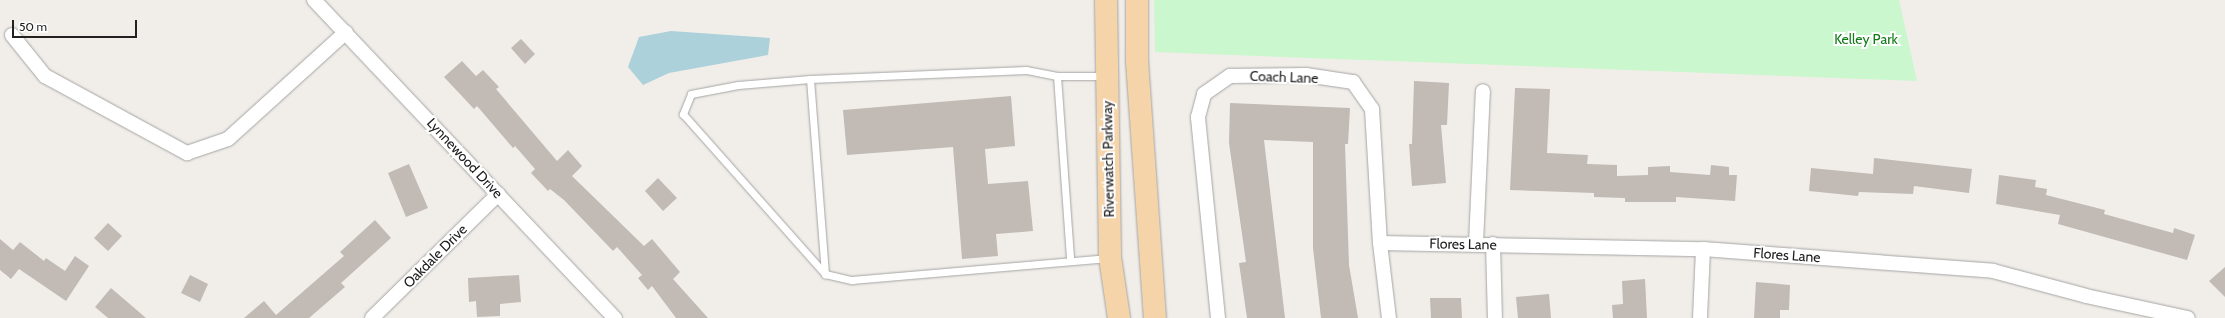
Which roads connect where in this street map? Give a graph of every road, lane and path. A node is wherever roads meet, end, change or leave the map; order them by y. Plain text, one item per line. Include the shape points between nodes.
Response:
1 (314, 0) edge
2 (1106, 0) edge
3 (1137, 0) edge
4 (346, 32) junction
5 (12, 35) dead end
6 (1057, 76) junction
7 (1107, 76) junction
8 (810, 78) junction
9 (1483, 91) dead end
10 (498, 194) junction
11 (1380, 243) junction
12 (1476, 243) junction
13 (1493, 244) junction
14 (1703, 249) junction
15 (1110, 258) junction
16 (1070, 259) junction
17 (825, 274) junction
18 (372, 318) edge
19 (615, 318) edge
20 (1119, 318) edge
21 (1155, 318) edge
22 (1218, 318) edge
23 (1389, 318) edge
24 (1495, 318) edge
25 (1700, 318) edge
26 (2188, 318) edge

1 - 4 street, Lynnewood Drive
2 - 7 main road, Riverwatch Parkway
3 - 21 main road via 1137,60
4 - 5 street via 228,139 187,153 45,76
4 - 10 street, Lynnewood Drive
6 - 7 lane
6 - 8 lane via 1026,70
6 - 16 lane
7 - 15 main road, Riverwatch Parkway
8 - 17 lane
8 - 17 lane via 738,85 691,94 683,114
9 - 12 street
10 - 18 street, Oakdale Drive
10 - 19 street, Lynnewood Drive
11 - 12 street, Flores Lane
11 - 22 street, Coach Lane via 1372,109 1353,82 1306,75 1230,76 1204,94 1198,117
11 - 23 street, Coach Lane
12 - 13 street, Flores Lane
13 - 14 street, Flores Lane
13 - 24 street
14 - 25 street
14 - 26 street, Flores Lane via 1993,271 2086,296
15 - 16 lane
15 - 20 main road, Riverwatch Parkway
16 - 17 lane via 852,280

